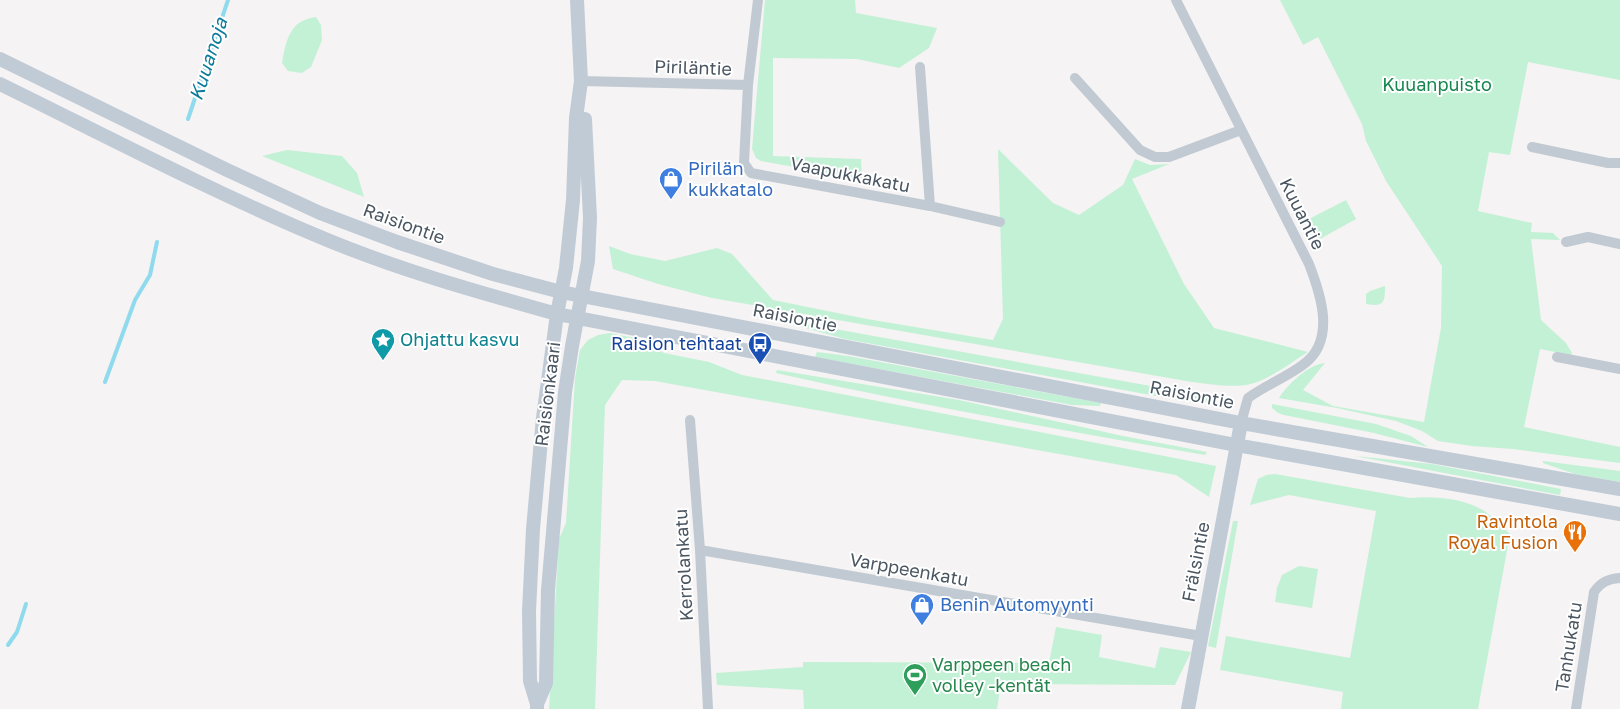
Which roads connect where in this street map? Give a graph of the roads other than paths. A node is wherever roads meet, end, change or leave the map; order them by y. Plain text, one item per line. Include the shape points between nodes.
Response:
1 (577, 0) edge
2 (758, 0) edge
3 (1176, 0) edge
4 (0, 59) edge
5 (920, 66) dead end
6 (1075, 78) dead end
7 (0, 84) edge
8 (580, 85) junction
9 (748, 85) junction
10 (1241, 130) junction
11 (1532, 147) dead end
12 (1620, 163) edge
13 (930, 206) junction
14 (1000, 222) dead end
15 (1566, 242) dead end
16 (1620, 244) edge
17 (561, 292) junction
18 (582, 296) junction
19 (557, 314) junction
20 (578, 318) junction
21 (1557, 357) dead end
22 (1620, 369) edge
23 (690, 420) dead end
24 (1242, 423) junction
25 (1236, 445) junction
26 (1620, 490) edge
27 (1620, 514) edge
28 (700, 550) junction
29 (1620, 578) edge
30 (1201, 636) junction
31 (537, 707) edge
32 (708, 709) edge
33 (1188, 709) edge
34 (1576, 709) edge

1 - 8 main road, Raisionkaari
2 - 9 street, Piriläntie
3 - 10 street, Kuuantie
4 - 17 main road, Raisiontie via 320,213 493,274
5 - 13 street
6 - 10 street via 1140,150 1156,157 1169,157
7 - 19 main road via 314,235 404,270
8 - 9 street, Piriläntie
8 - 17 main road, Raisionkaari via 573,200
8 - 18 main road, Raisionkaari via 590,218
9 - 13 street, Vaapukkakatu via 744,163 751,173
10 - 24 street, Kuuantie via 1310,264 1323,320 1322,336 1315,352 1305,363 1248,398
11 - 12 street
13 - 14 street, Vaapukkakatu
15 - 16 street via 1588,237
17 - 18 main road, Raisiontie
17 - 19 main road, Raisionkaari
18 - 20 main road, Raisionkaari
18 - 24 main road, Raisiontie
19 - 20 main road
19 - 31 main road, Raisionkaari via 543,418 530,589 530,682
20 - 25 main road
20 - 31 main road, Raisionkaari via 565,392 552,533 546,684
21 - 22 street
23 - 28 street, Kerrolankatu
24 - 25 main road, Frälsintie
24 - 26 main road, Raisiontie
25 - 27 main road
25 - 30 main road, Frälsintie
28 - 30 street, Varppeenkatu
28 - 32 street, Kerrolankatu
29 - 34 street, Tanhukatu via 1607,580 1594,592
30 - 33 main road, Frälsintie

